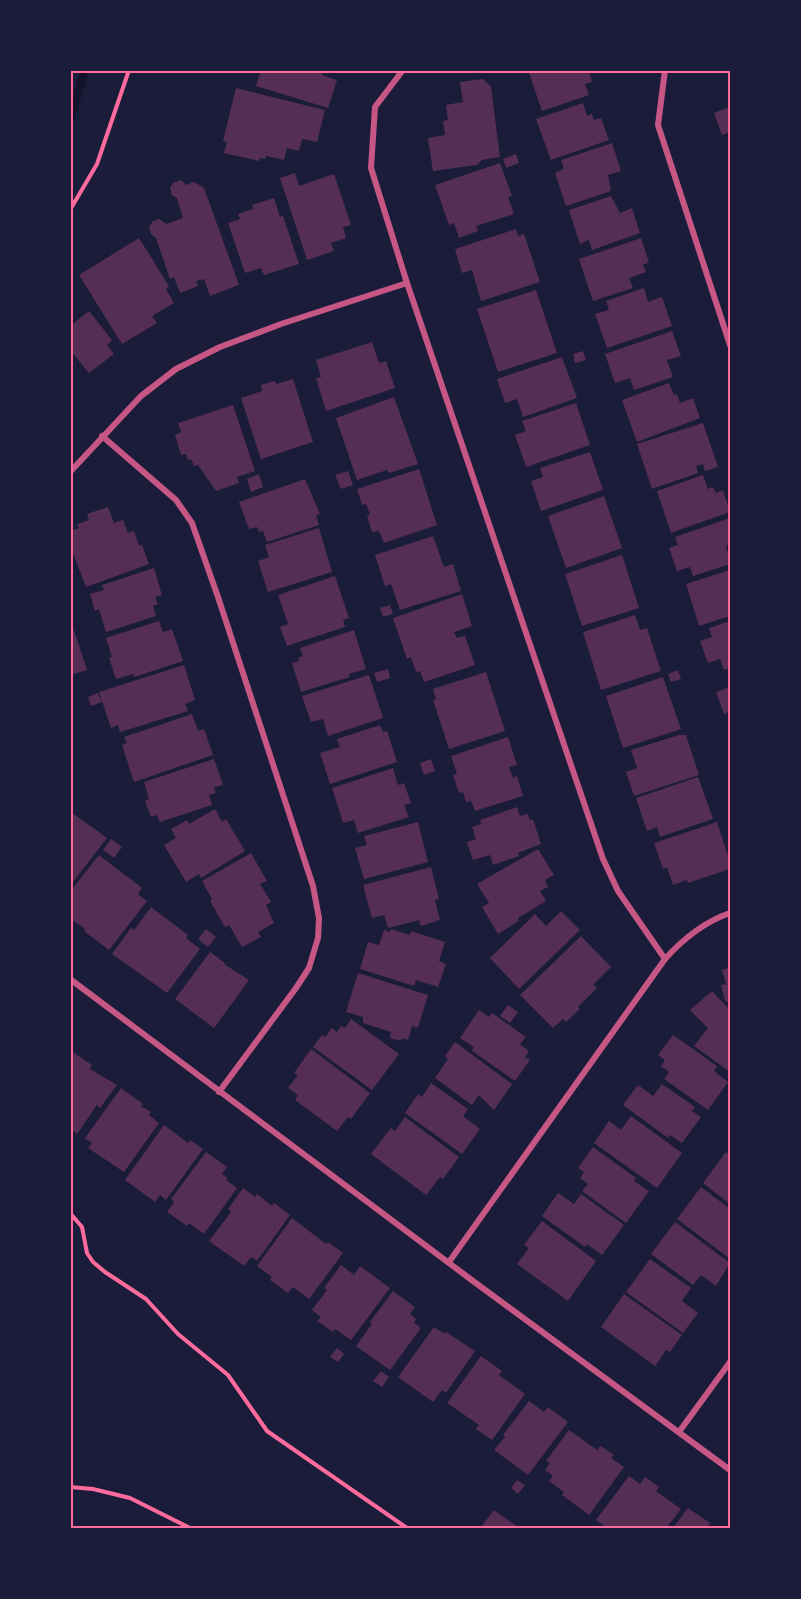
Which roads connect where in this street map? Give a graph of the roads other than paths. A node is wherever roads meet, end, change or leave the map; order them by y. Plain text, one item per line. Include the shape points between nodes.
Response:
1 (403, 70) edge
2 (665, 70) edge
3 (407, 283) junction
4 (730, 345) edge
5 (102, 436) junction
6 (70, 472) edge
7 (730, 913) edge
8 (665, 959) junction
9 (70, 979) edge
10 (219, 1092) junction
11 (449, 1262) junction
12 (730, 1362) edge
13 (679, 1432) junction
14 (730, 1470) edge

1 - 3 street via 375,107 371,168
2 - 4 street via 658,125
3 - 5 street via 281,324 176,369 141,396
3 - 8 street via 603,859 618,891
5 - 6 street
5 - 10 street via 176,500 192,523 313,886 319,918 309,968
7 - 8 street via 681,941
8 - 11 street
9 - 10 street
10 - 11 street
11 - 13 street
12 - 13 street
13 - 14 street

